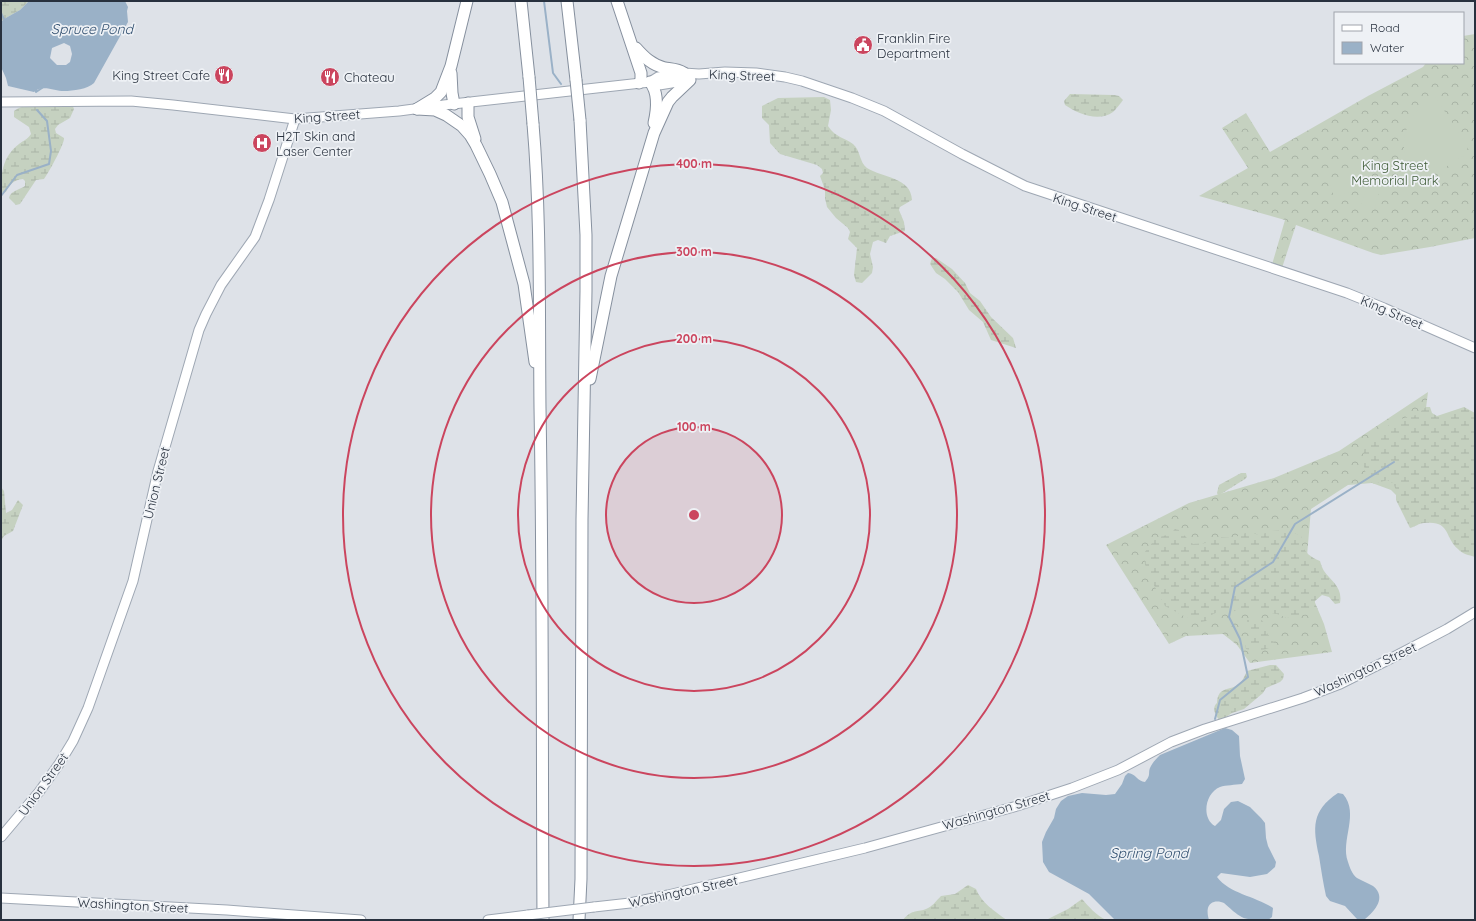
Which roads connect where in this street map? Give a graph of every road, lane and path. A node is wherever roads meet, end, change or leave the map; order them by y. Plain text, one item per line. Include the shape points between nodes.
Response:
1 (467, 1) edge
2 (521, 1) edge
3 (567, 1) edge
4 (617, 1) edge
5 (632, 42) junction
6 (451, 66) junction
7 (691, 76) junction
8 (652, 82) junction
9 (639, 83) junction
10 (1, 102) edge
11 (468, 103) junction
12 (454, 104) junction
13 (417, 109) junction
14 (295, 119) junction
15 (654, 133) junction
16 (476, 145) junction
17 (1475, 348) edge
18 (540, 407) junction
19 (585, 407) junction
20 (1475, 612) edge
21 (1, 837) edge
22 (1, 898) edge
23 (361, 920) edge
24 (488, 920) edge
25 (543, 920) edge
26 (579, 920) edge

1 - 6 highway
2 - 18 highway, bridge via 536,160
3 - 19 highway, bridge via 580,120 586,235
4 - 5 highway
5 - 7 highway via 653,64 678,69
5 - 9 highway via 641,73
6 - 12 highway
6 - 13 highway via 441,92
7 - 8 main road, King Street via 658,85
7 - 15 highway via 665,107
7 - 17 main road, King Street via 733,72 769,74 802,80 884,111 1025,186 1347,293
8 - 9 main road, King Street
8 - 15 highway via 656,91
9 - 11 main road, King Street
10 - 14 main road, King Street via 131,101
11 - 12 main road, King Street
11 - 16 highway via 468,117
12 - 13 main road, King Street
13 - 14 main road, King Street
13 - 16 highway via 435,110 446,115 462,126
14 - 21 main road, Union Street via 270,200 255,236 221,285 199,330 158,471 131,588 88,708 60,764
15 - 19 highway via 611,276
16 - 18 highway via 502,202 524,284
18 - 25 highway
19 - 26 highway
20 - 24 main road, Washington Street, bridge via 1386,662 1340,684 1205,729 1171,742 1118,770 1017,806 893,841 728,882 630,903
22 - 23 main road, Washington Street

